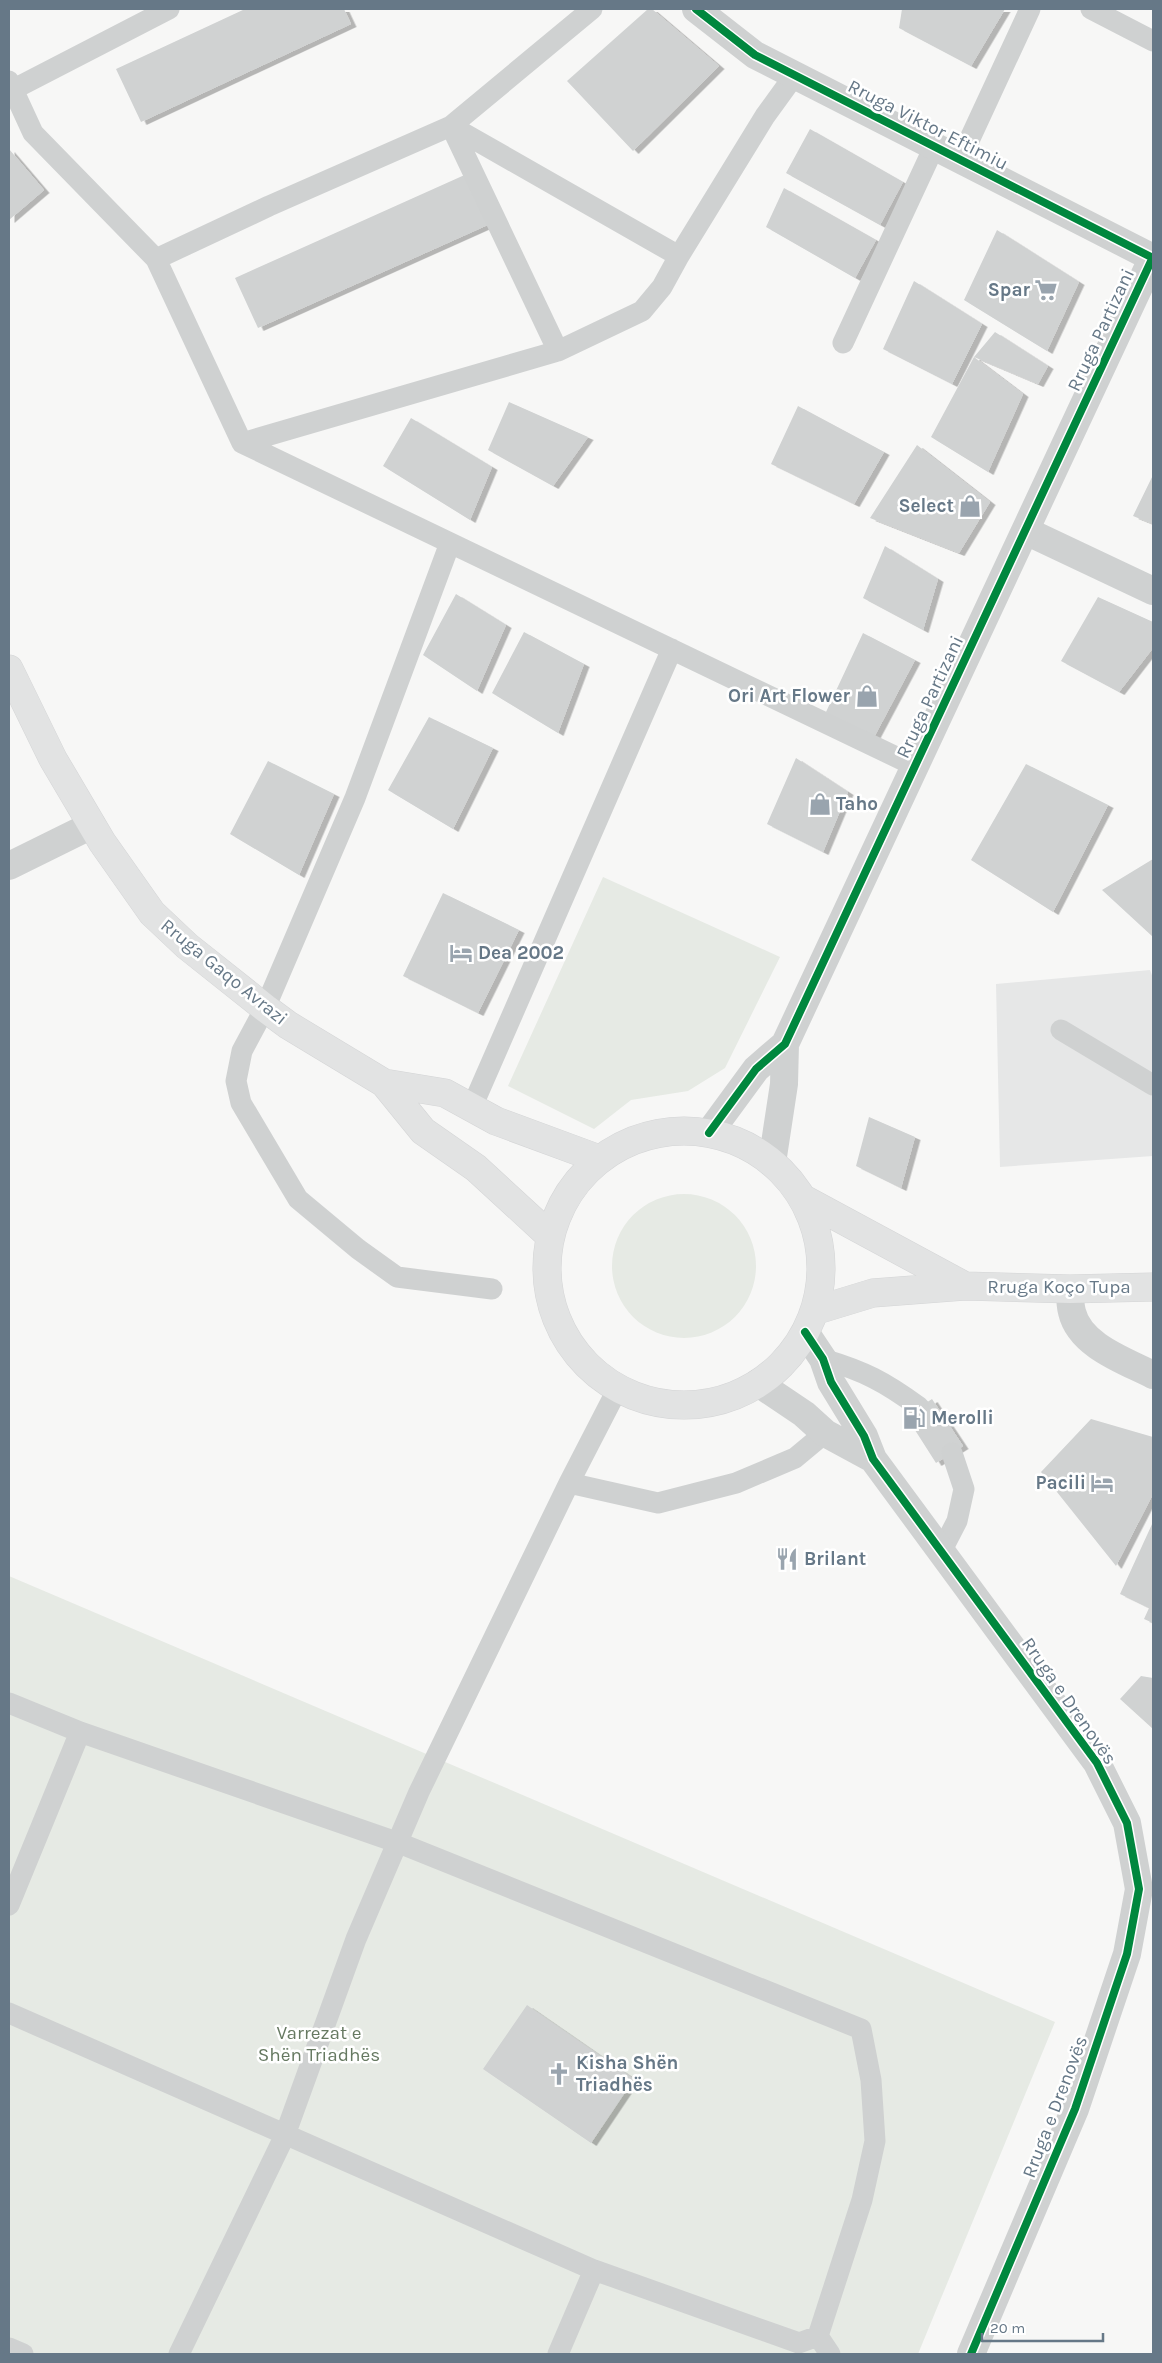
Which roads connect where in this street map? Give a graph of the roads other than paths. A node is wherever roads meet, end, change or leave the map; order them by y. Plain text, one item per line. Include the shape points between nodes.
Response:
1 (169, 9) edge
2 (592, 9) edge
3 (696, 9) edge
4 (1030, 9) edge
5 (1091, 9) edge
6 (1153, 41) edge
7 (794, 76) junction
8 (11, 85) edge
9 (451, 126) junction
10 (934, 147) junction
11 (960, 160) junction
12 (679, 256) junction
13 (1153, 258) edge
14 (156, 259) junction
15 (843, 343) dead end
16 (558, 351) junction
17 (242, 443) junction
18 (1026, 530) junction
19 (450, 543) junction
20 (1153, 591) edge
21 (672, 649) junction
22 (9, 669) edge
23 (16, 702) edge
24 (915, 766) junction
25 (92, 825) junction
26 (9, 866) edge
27 (265, 1008) junction
28 (1061, 1030) dead end
29 (785, 1044) junction
30 (384, 1083) junction
31 (1153, 1085) edge
32 (472, 1107) junction
33 (709, 1133) junction
34 (599, 1159) junction
35 (772, 1162) junction
36 (802, 1198) junction
37 (550, 1236) junction
38 (965, 1286) junction
39 (1153, 1287) edge
40 (492, 1289) dead end
41 (1070, 1289) junction
42 (810, 1321) junction
43 (823, 1359) junction
44 (1153, 1375) edge
45 (758, 1383) junction
46 (618, 1388) junction
47 (919, 1407) dead end
48 (825, 1433) junction
49 (952, 1453) dead end
50 (873, 1459) junction
51 (569, 1483) junction
52 (941, 1552) junction
53 (9, 1703) edge
54 (80, 1732) junction
55 (399, 1843) junction
56 (9, 1905) edge
57 (9, 2013) edge
58 (284, 2135) junction
59 (594, 2270) junction
60 (818, 2336) junction
61 (9, 2348) edge
62 (23, 2354) edge
63 (179, 2354) edge
64 (558, 2354) edge
65 (830, 2354) edge
66 (971, 2354) edge

1 - 8 lane
2 - 9 lane
3 - 7 street, Rruga Viktor Eftimiu via 755,55
4 - 11 lane
5 - 6 lane
7 - 10 street, Rruga Viktor Eftimiu
7 - 12 lane via 765,116
8 - 14 lane via 32,133
9 - 12 lane
9 - 14 lane
9 - 16 lane
10 - 11 street, Rruga Viktor Eftimiu
10 - 15 lane
11 - 13 street, Rruga Viktor Eftimiu
12 - 16 lane via 662,287 642,311
13 - 18 street, Rruga Partizani
14 - 17 lane
16 - 17 lane
17 - 19 lane
18 - 20 street
18 - 24 street, Rruga Partizani
19 - 21 lane
19 - 27 lane via 355,798
21 - 24 lane
21 - 32 lane
22 - 23 main road, Rruga Gaqo Avrazi
23 - 25 main road, Rruga Gaqo Avrazi
24 - 29 street, Rruga Partizani
25 - 26 street
25 - 27 main road, Rruga Gaqo Avrazi via 152,912 187,946
27 - 30 main road, Rruga Gaqo Avrazi
27 - 40 lane via 242,1050 236,1081 241,1103 298,1199 397,1276
28 - 31 lane
29 - 33 street, Rruga Partizani via 756,1069
29 - 35 street, Rruga Partizani via 784,1084
30 - 32 main road, Rruga Gaqo Avrazi via 445,1093
30 - 37 main road, Rruga Gaqo Avrazi via 423,1131 476,1168
32 - 34 main road, Rruga Gaqo Avrazi via 496,1121
33 - 34 main road via 686,1130 662,1132 618,1147
33 - 35 main road via 732,1139
34 - 37 main road via 568,1194
35 - 36 main road
36 - 38 main road, Rruga Koço Tupa
36 - 42 main road via 816,1234 821,1264 819,1288
37 - 46 main road via 547,1282 560,1327 587,1365
38 - 41 main road, Rruga Koço Tupa
38 - 42 main road, Rruga Koço Tupa via 872,1293
39 - 41 main road, Rruga Koço Tupa
41 - 44 street via 1072,1313 1082,1331 1099,1347
42 - 43 street, Rruga e Drenovës
42 - 45 main road via 793,1352
43 - 47 lane via 858,1369
43 - 50 street, Rruga e Drenovës
45 - 46 main road via 738,1394 693,1405 647,1400
45 - 48 street, Rruga e Drenovës via 804,1414
46 - 51 lane
48 - 50 street, Rruga e Drenovës
48 - 51 lane via 795,1458 770,1469 736,1483 658,1503
49 - 52 lane via 964,1489 957,1521
50 - 52 street, Rruga e Drenovës
51 - 55 lane via 419,1792
52 - 66 street, Rruga e Drenovës via 1097,1763 1127,1823 1139,1889 1127,1954 1075,2109
53 - 54 lane
54 - 55 lane
54 - 56 lane
55 - 58 lane via 356,1939
55 - 60 lane via 861,2029 871,2080 875,2141 862,2200
57 - 58 lane
58 - 59 lane
58 - 63 lane
59 - 60 lane via 799,2343
59 - 64 lane
60 - 65 lane
61 - 62 lane

